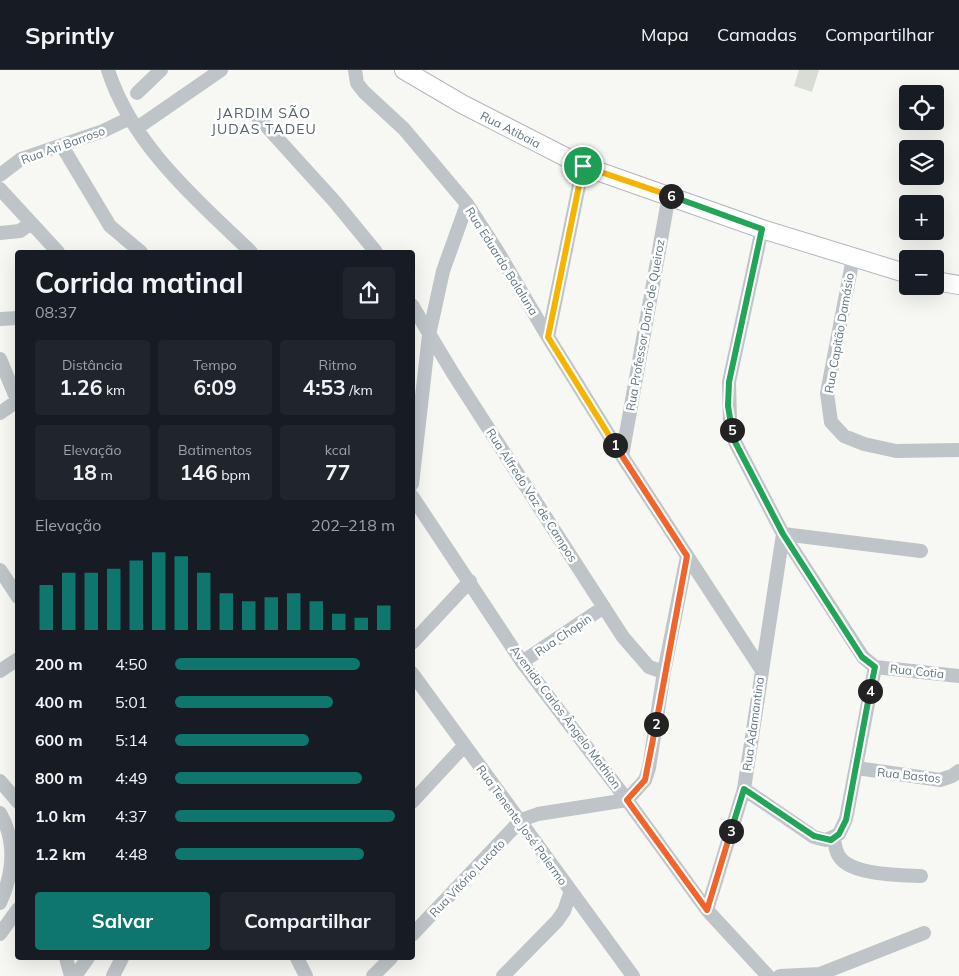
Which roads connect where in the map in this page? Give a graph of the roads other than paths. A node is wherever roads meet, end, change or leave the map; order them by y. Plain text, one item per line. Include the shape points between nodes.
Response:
1 (108, 70) edge
2 (161, 70) edge
3 (221, 70) edge
4 (355, 70) edge
5 (404, 70) edge
6 (137, 93) dead end
7 (257, 116) dead end
8 (133, 123) junction
9 (62, 146) junction
10 (583, 166) junction
11 (0, 175) edge
12 (0, 189) edge
13 (669, 195) junction
14 (466, 204) junction
15 (31, 223) junction
16 (762, 229) junction
17 (0, 233) edge
18 (57, 250) edge
19 (139, 250) edge
20 (249, 250) edge
21 (374, 250) edge
22 (853, 258) junction
23 (899, 271) edge
24 (944, 282) edge
25 (959, 285) edge
26 (415, 310) edge
27 (15, 318) edge
28 (0, 319) edge
29 (429, 335) junction
30 (548, 337) junction
31 (0, 359) edge
32 (15, 397) edge
33 (15, 403) edge
34 (0, 413) edge
35 (959, 450) edge
36 (622, 456) junction
37 (415, 458) edge
38 (415, 500) edge
39 (783, 534) junction
40 (921, 551) dead end
41 (687, 556) junction
42 (797, 558) junction
43 (0, 570) edge
44 (776, 576) junction
45 (470, 581) junction
46 (15, 592) edge
47 (604, 607) junction
48 (415, 640) edge
49 (15, 661) edge
50 (522, 662) junction
51 (875, 667) junction
52 (761, 669) junction
53 (0, 671) edge
54 (664, 672) junction
55 (959, 676) edge
56 (415, 677) edge
57 (464, 746) junction
58 (857, 768) junction
59 (959, 771) edge
60 (0, 781) edge
61 (744, 789) junction
62 (15, 798) edge
63 (415, 799) edge
64 (627, 800) junction
65 (0, 813) edge
66 (521, 820) junction
67 (837, 836) junction
68 (921, 876) dead end
69 (571, 891) junction
70 (0, 904) edge
71 (707, 910) junction
72 (15, 912) edge
73 (415, 932) edge
74 (924, 933) dead end
75 (0, 934) edge
76 (67, 960) edge
77 (87, 960) edge
78 (121, 960) edge
79 (298, 960) edge
80 (389, 960) edge
81 (71, 976) edge
82 (75, 976) edge
83 (113, 976) edge
84 (306, 976) edge
85 (373, 976) edge
86 (503, 976) edge
87 (633, 976) edge
88 (768, 976) edge
89 (780, 976) edge

1 - 8 street
2 - 6 street
3 - 8 street, Rua Ari Barroso
4 - 14 street, Rua Eduardo Balaluna via 357,83 364,92 404,129
5 - 10 main road, Rua Atibaia via 462,104
7 - 21 street
8 - 9 street, Rua Ari Barroso
8 - 20 street via 174,178
9 - 11 street, Rua Ari Barroso via 21,159
9 - 19 street via 110,226
10 - 13 main road, Rua Atibaia
10 - 30 street
12 - 15 street
13 - 16 main road, Rua Atibaia
13 - 36 street, Rua Professor Dario de Queiroz
14 - 29 street via 443,271
14 - 30 street, Rua Eduardo Balaluna
15 - 17 street via 20,231
15 - 18 street
16 - 22 main road, Rua Atibaia
16 - 39 street via 729,382 728,406 735,442
22 - 23 main road, Rua Atibaia
22 - 35 street, Rua Capitão Damásio via 828,393 831,422 844,436 864,444 896,451
24 - 25 main road
26 - 29 street, Rua Alfredo Vaz de Campos
27 - 28 street
29 - 37 street
29 - 47 street, Rua Alfredo Vaz de Campos
30 - 36 street, Rua Eduardo Balaluna
31 - 32 street
33 - 34 street
36 - 41 street, Rua Eduardo Balaluna
38 - 45 street, Avenida Carlos Ângelo Mathion
39 - 40 street
39 - 42 street
39 - 44 street, Rua Adamantina
41 - 52 street, Rua Eduardo Balaluna
41 - 54 street
42 - 44 street
42 - 51 street via 862,657
43 - 46 street
44 - 52 street, Rua Adamantina
45 - 48 street
45 - 50 street, Avenida Carlos Ângelo Mathion
47 - 50 street, Rua Chopin
47 - 54 street, Rua Alfredo Vaz de Campos via 636,654 649,667
49 - 53 street
50 - 64 street, Avenida Carlos Ângelo Mathion
51 - 55 street, Rua Cotia
51 - 58 street
52 - 61 street, Rua Adamantina
54 - 64 street via 649,768 640,787
56 - 57 street, Rua Tenente José Palermo
57 - 63 street
57 - 66 street, Rua Tenente José Palermo
58 - 59 street, Rua Bastos via 940,780
58 - 67 street via 846,820
60 - 62 street
61 - 67 street via 814,836 826,840
61 - 71 street, Rua Adamantina
64 - 66 street via 538,814
64 - 71 street, Avenida Carlos Ângelo Mathion
65 - 70 street via 9,834 12,853 8,886
66 - 69 street, Rua Tenente José Palermo
66 - 73 street, Rua Vitório Lucato
67 - 68 street via 836,851 842,860 853,866 882,873
69 - 86 street via 557,921
69 - 87 street, Rua Tenente José Palermo
71 - 88 street, Avenida Carlos Ângelo Mathion
72 - 75 street
74 - 89 street via 820,974
76 - 81 street
77 - 82 street
78 - 83 street
79 - 84 street
80 - 85 street

